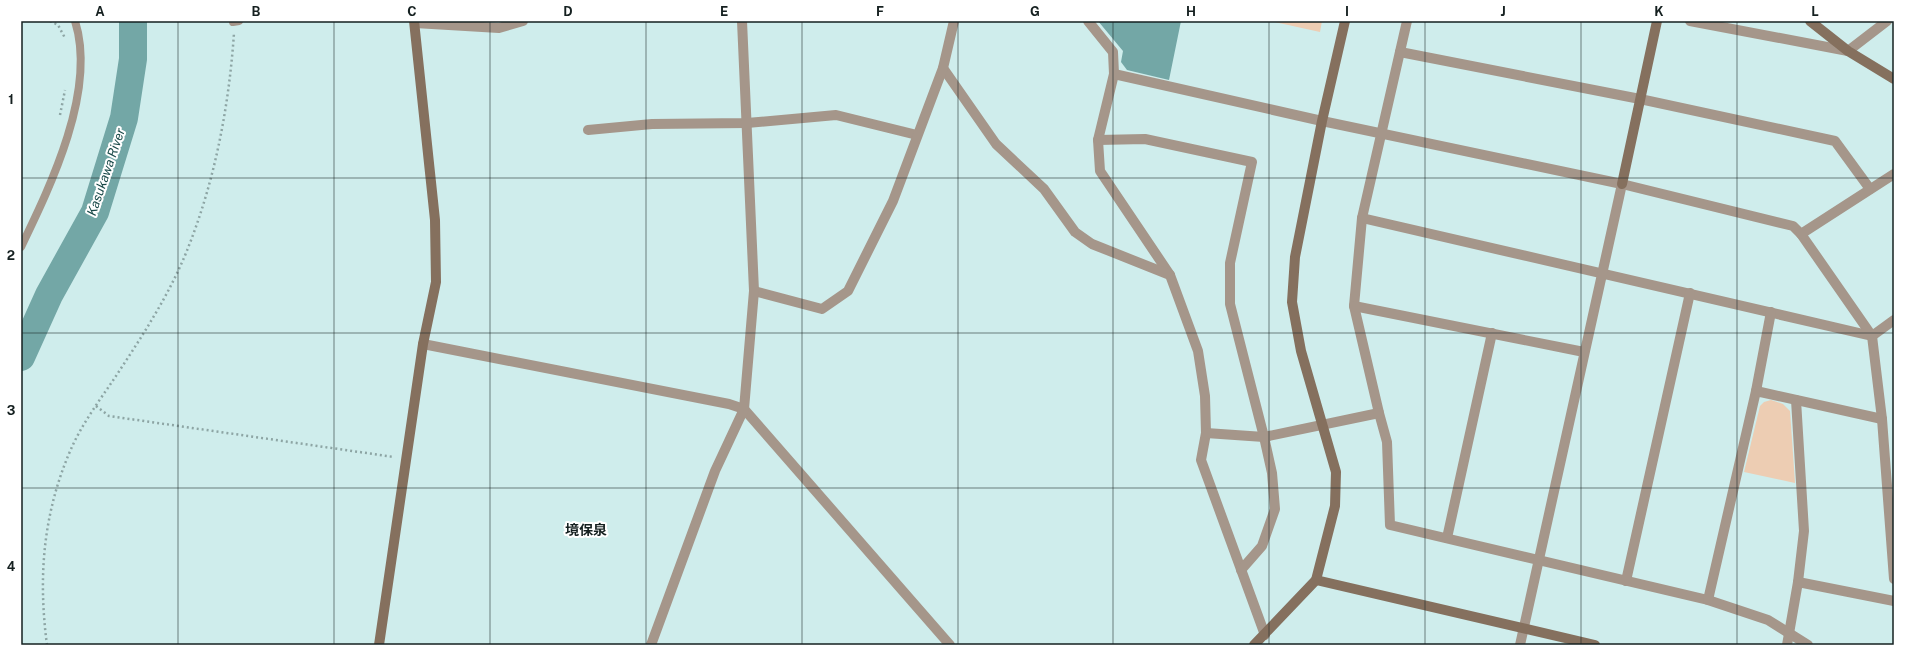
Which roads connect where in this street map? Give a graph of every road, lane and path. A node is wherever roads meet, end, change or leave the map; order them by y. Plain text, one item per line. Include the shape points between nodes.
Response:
1 (50, 21) edge
2 (75, 21) edge
3 (523, 21) edge
4 (742, 21) edge
5 (954, 21) edge
6 (1088, 21) edge
7 (1345, 21) edge
8 (1407, 21) edge
9 (1657, 21) edge
10 (1690, 21) edge
11 (1810, 21) edge
12 (1887, 21) edge
13 (236, 22) edge
14 (415, 22) edge
15 (67, 41) dead end
16 (1848, 51) junction
17 (1400, 52) junction
18 (943, 68) junction
19 (1114, 74) junction
20 (1894, 80) edge
21 (66, 83) dead end
22 (1640, 99) junction
23 (59, 118) dead end
24 (1322, 121) junction
25 (747, 123) junction
26 (588, 130) dead end
27 (1382, 134) junction
28 (917, 135) junction
29 (1098, 140) junction
30 (1894, 174) edge
31 (1622, 184) junction
32 (1870, 190) junction
33 (1362, 218) junction
34 (1801, 234) junction
35 (21, 247) edge
36 (1602, 272) junction
37 (1170, 275) junction
38 (754, 291) junction
39 (1690, 293) junction
40 (1354, 306) junction
41 (1771, 312) junction
42 (1894, 320) edge
43 (1492, 333) junction
44 (1872, 336) junction
45 (424, 344) junction
46 (1584, 352) junction
47 (1756, 390) junction
48 (1796, 400) junction
49 (96, 406) junction
50 (744, 409) junction
51 (1379, 414) junction
52 (1882, 419) junction
53 (1322, 426) junction
54 (1206, 434) junction
55 (1264, 437) junction
56 (406, 459) junction
57 (1890, 480) edge
58 (1447, 538) junction
59 (1539, 560) junction
60 (1242, 570) junction
61 (1894, 579) edge
62 (1316, 580) junction
63 (1626, 581) junction
64 (1798, 582) junction
65 (1708, 600) junction
66 (1894, 601) edge
67 (1523, 627) junction
68 (1790, 632) junction
69 (1265, 635) junction
70 (47, 645) edge
71 (379, 645) edge
72 (651, 645) edge
73 (950, 645) edge
74 (1254, 645) edge
75 (1520, 645) edge
76 (1595, 645) edge
77 (1787, 645) edge
78 (1808, 645) edge

1 - 15 path via 58,26
2 - 35 lane via 81,60 73,121
3 - 14 street via 500,28
4 - 25 street
5 - 18 street
6 - 19 street via 1113,52
7 - 24 street
8 - 17 street
9 - 22 street
10 - 16 street
11 - 16 street
12 - 16 street
13 - 49 path via 232,63 214,168 188,248 153,320
14 - 45 street via 435,220 436,282
16 - 20 street
17 - 22 street
17 - 27 street
18 - 28 street
18 - 37 street via 996,144 1044,189 1075,232 1092,244
19 - 24 street
19 - 29 street
21 - 23 path
22 - 31 street
22 - 32 street via 1835,141
24 - 27 street
24 - 53 street via 1295,257 1292,302 1301,351
25 - 26 street via 652,124
25 - 28 street via 836,115
25 - 38 street
27 - 31 street
27 - 33 street
28 - 38 street via 893,201 848,291 822,309
29 - 37 street via 1100,171
29 - 55 street via 1145,139 1252,162 1230,263 1230,304
30 - 32 street
31 - 34 street via 1793,226
31 - 36 street
32 - 34 street
33 - 36 street
33 - 40 street
34 - 44 street
36 - 39 street
36 - 46 street
37 - 54 street via 1198,351 1205,396
38 - 50 street
39 - 41 street
39 - 63 street
40 - 43 street
40 - 51 street
41 - 44 street
41 - 47 street
42 - 44 street
43 - 46 street
43 - 58 street
44 - 52 street
45 - 50 street via 721,402
45 - 56 street
46 - 59 street
47 - 48 street
47 - 65 street
48 - 52 street
48 - 64 street via 1804,531
49 - 56 path via 109,416
49 - 70 path via 71,448 45,533 42,570
50 - 72 street via 715,471
50 - 73 street
51 - 53 street
51 - 58 street via 1387,442 1390,525
52 - 57 street
53 - 55 street
53 - 62 street via 1336,472 1335,506
54 - 55 street
54 - 60 street via 1202,460
55 - 60 street via 1272,473 1274,509 1262,546
56 - 71 street
57 - 61 street
58 - 59 street
59 - 63 street
59 - 67 street
60 - 69 street
62 - 67 street
62 - 69 street
63 - 65 street
64 - 66 street
64 - 68 street
65 - 68 street via 1768,620
67 - 75 street
67 - 76 street
68 - 77 street
68 - 78 street
69 - 74 street

